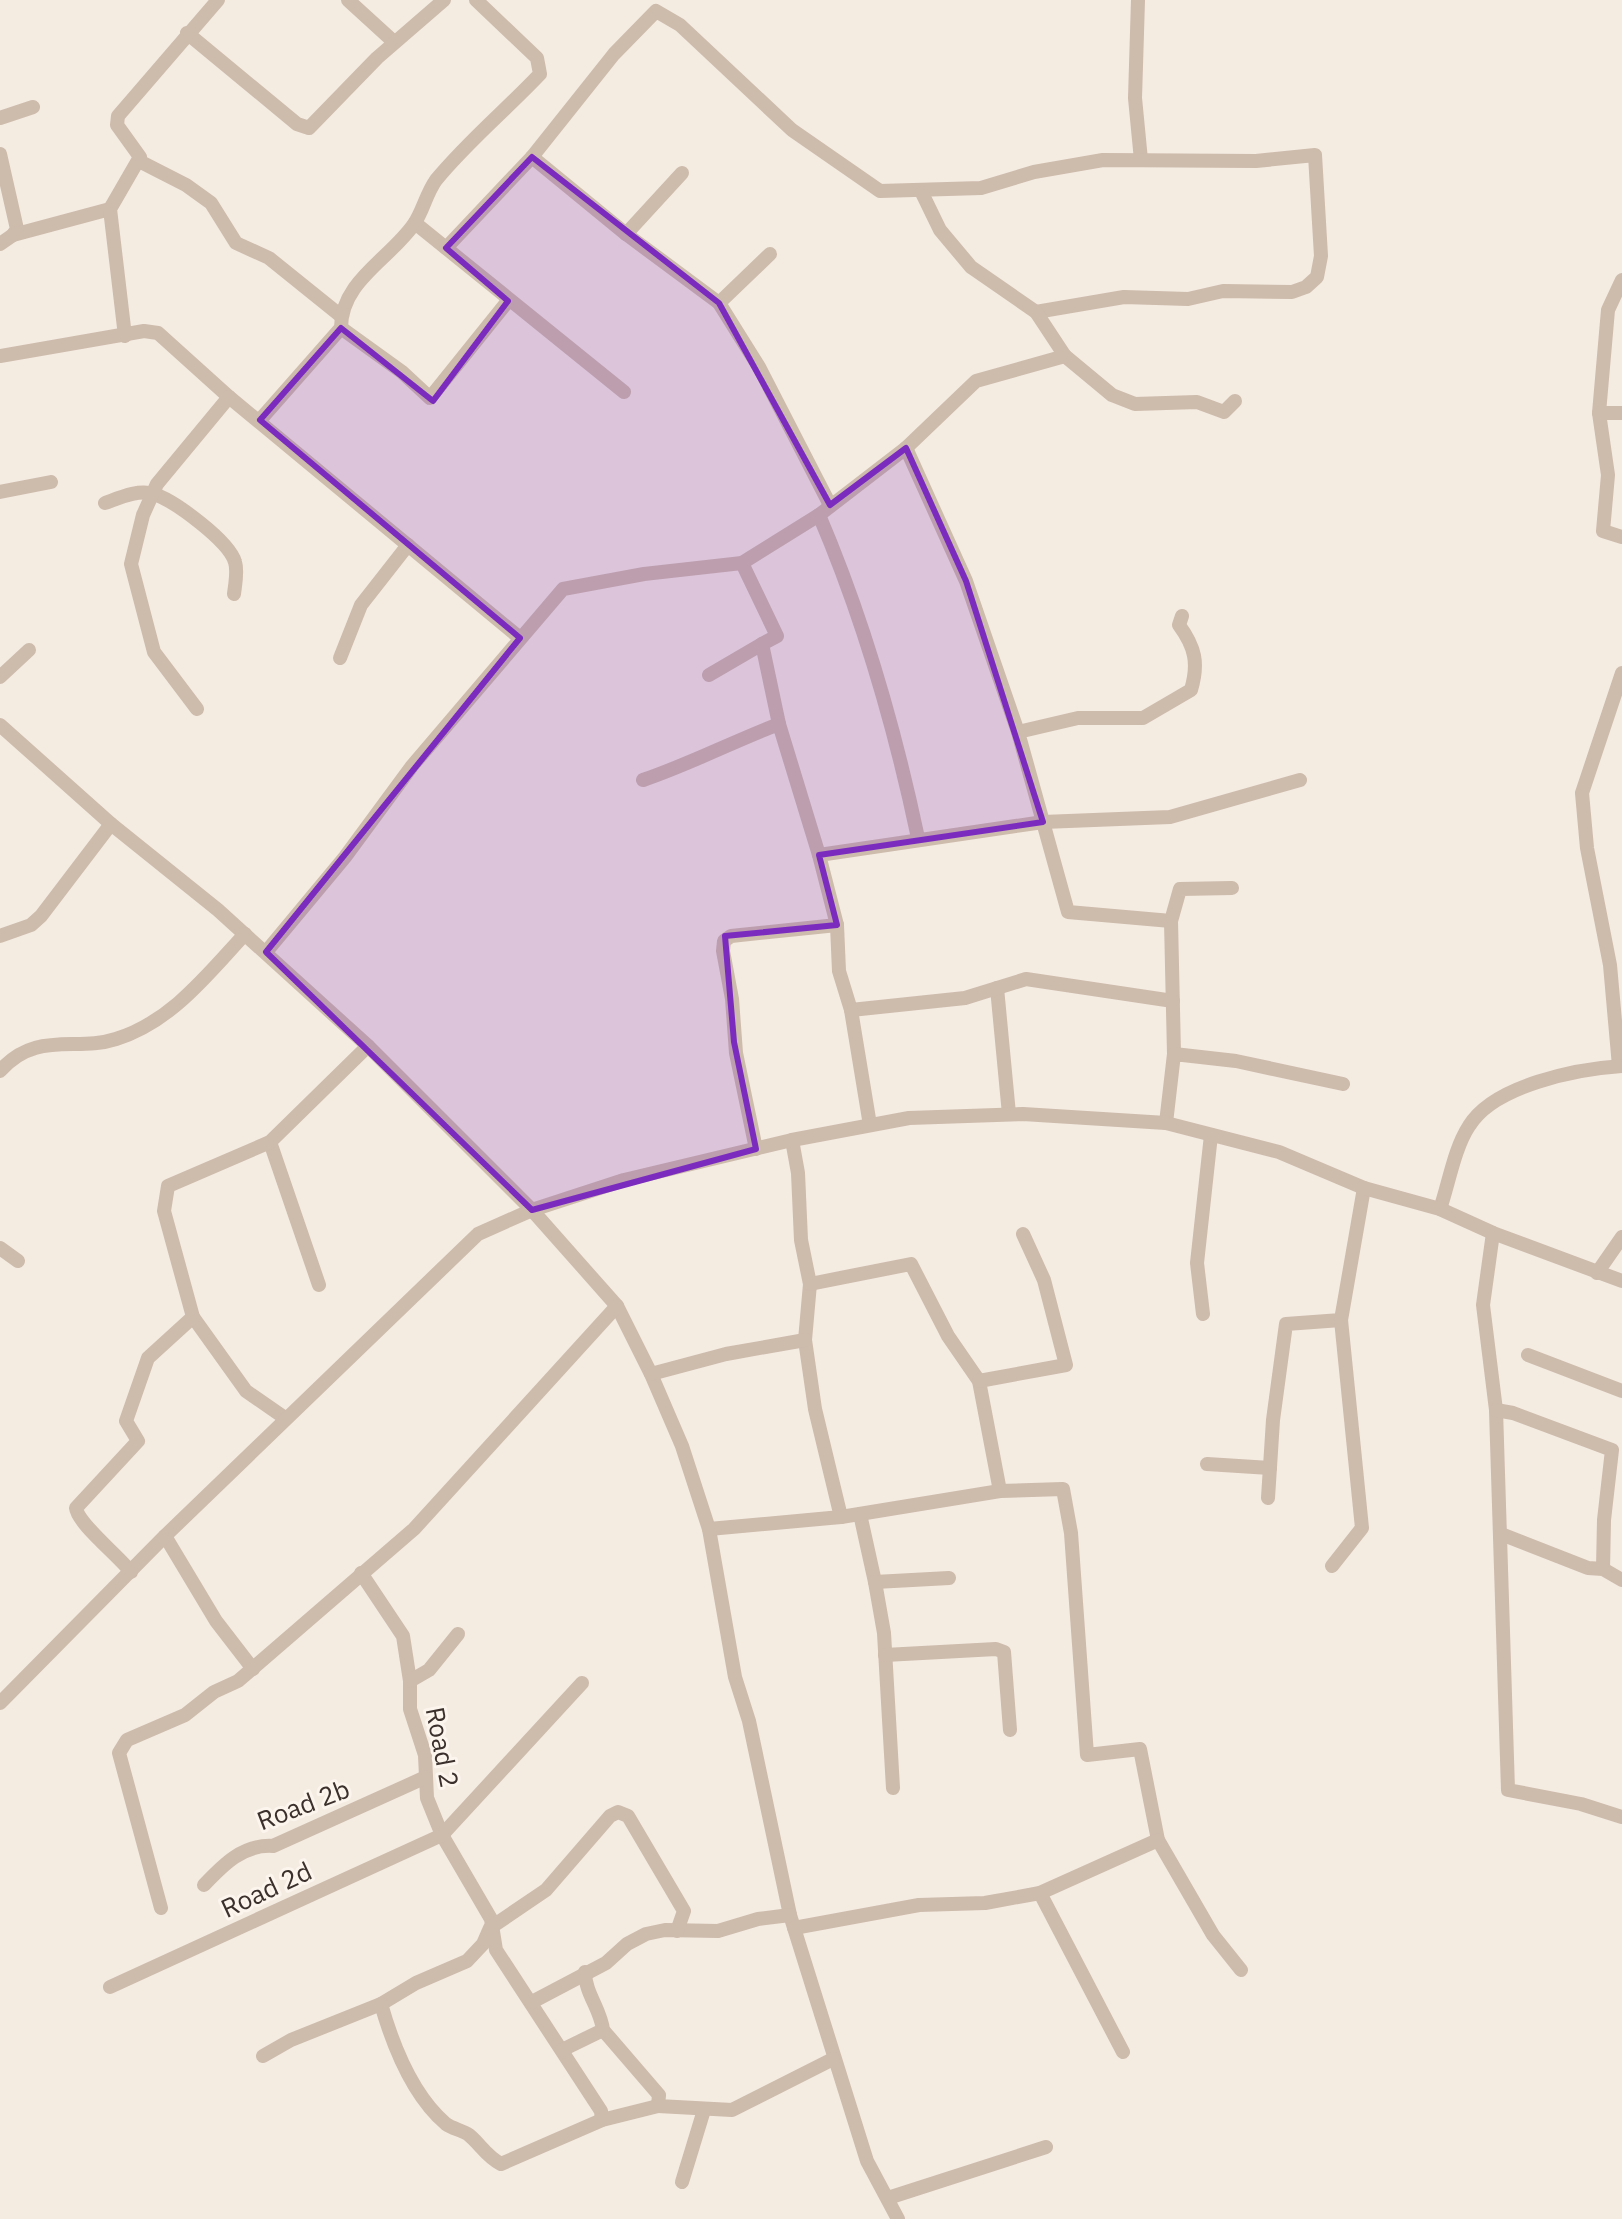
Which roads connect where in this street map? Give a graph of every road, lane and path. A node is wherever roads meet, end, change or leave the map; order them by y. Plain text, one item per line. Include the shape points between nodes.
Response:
1 (218, 0) edge
2 (348, 0) edge
3 (444, 0) edge
4 (476, 0) edge
5 (1138, 0) edge
6 (660, 6) edge
7 (187, 33) junction
8 (394, 42) junction
9 (33, 107) dead end
10 (0, 118) edge
11 (0, 154) edge
12 (532, 157) junction
13 (1141, 160) junction
14 (139, 161) junction
15 (682, 173) dead end
16 (922, 193) junction
17 (110, 209) junction
18 (415, 223) junction
19 (626, 234) junction
20 (13, 235) junction
21 (0, 244) edge
22 (446, 248) junction
23 (770, 254) dead end
24 (1620, 287) edge
25 (508, 301) junction
26 (719, 303) junction
27 (1036, 312) junction
28 (341, 322) junction
29 (125, 336) junction
30 (0, 356) edge
31 (1065, 356) junction
32 (624, 392) dead end
33 (229, 397) junction
34 (1235, 401) dead end
35 (1599, 413) junction
36 (1622, 413) edge
37 (260, 420) junction
38 (906, 448) junction
39 (51, 482) dead end
40 (0, 492) edge
41 (153, 493) junction
42 (105, 503) dead end
43 (825, 510) junction
44 (1622, 537) edge
45 (408, 545) junction
46 (742, 563) junction
47 (234, 594) dead end
48 (1182, 616) dead end
49 (520, 638) junction
50 (762, 644) junction
51 (29, 650) dead end
52 (340, 658) dead end
53 (1622, 673) edge
54 (709, 675) dead end
55 (0, 677) edge
56 (197, 709) dead end
57 (779, 724) junction
58 (2, 731) edge
59 (1018, 732) junction
60 (643, 780) dead end
61 (1300, 780) dead end
62 (1043, 822) junction
63 (111, 824) junction
64 (918, 838) junction
65 (819, 855) junction
66 (1232, 888) dead end
67 (1171, 921) junction
68 (837, 925) junction
69 (245, 934) junction
70 (0, 936) edge
71 (266, 952) junction
72 (1615, 955) edge
73 (997, 988) junction
74 (1173, 1001) junction
75 (851, 1010) junction
76 (368, 1046) junction
77 (1174, 1054) junction
78 (1620, 1066) edge
79 (0, 1071) edge
80 (1343, 1084) dead end
81 (1009, 1114) junction
82 (1166, 1123) junction
83 (870, 1125) junction
84 (1211, 1135) junction
85 (792, 1140) junction
86 (270, 1142) junction
87 (756, 1149) junction
88 (1364, 1188) junction
89 (1440, 1209) junction
90 (532, 1210) junction
91 (1493, 1233) junction
92 (1023, 1234) dead end
93 (1622, 1237) edge
94 (0, 1248) edge
95 (18, 1261) dead end
96 (1597, 1273) junction
97 (1622, 1281) edge
98 (810, 1284) junction
99 (319, 1285) dead end
100 (617, 1306) junction
101 (1203, 1314) dead end
102 (193, 1317) junction
103 (1341, 1320) junction
104 (805, 1340) junction
105 (1528, 1355) dead end
106 (651, 1374) junction
107 (979, 1381) junction
108 (1622, 1391) edge
109 (1496, 1410) junction
110 (285, 1418) junction
111 (1207, 1464) dead end
112 (1270, 1468) junction
113 (1000, 1491) junction
114 (1268, 1498) dead end
115 (860, 1514) junction
116 (841, 1517) junction
117 (709, 1529) junction
118 (1501, 1534) junction
119 (165, 1536) junction
120 (1332, 1566) dead end
121 (1603, 1569) junction
122 (131, 1572) junction
123 (361, 1573) junction
124 (949, 1578) dead end
125 (1622, 1580) edge
126 (875, 1582) junction
127 (458, 1634) dead end
128 (885, 1655) junction
129 (253, 1669) junction
130 (410, 1681) junction
131 (582, 1683) dead end
132 (0, 1703) edge
133 (1010, 1730) dead end
134 (426, 1777) junction
135 (893, 1788) dead end
136 (1622, 1817) edge
137 (442, 1835) junction
138 (1158, 1840) junction
139 (204, 1885) dead end
140 (1040, 1893) junction
141 (161, 1908) dead end
142 (792, 1921) junction
143 (490, 1928) junction
144 (677, 1931) junction
145 (1241, 1970) dead end
146 (585, 1972) junction
147 (110, 1987) dead end
148 (532, 2002) junction
149 (381, 2004) junction
150 (603, 2030) junction
151 (562, 2050) junction
152 (1123, 2052) dead end
153 (263, 2056) dead end
154 (833, 2059) junction
155 (658, 2106) junction
156 (704, 2110) junction
157 (602, 2120) junction
158 (1046, 2147) dead end
159 (682, 2182) dead end
160 (888, 2198) junction
161 (898, 2219) edge

1 - 7 street
2 - 8 street
3 - 8 street
4 - 18 street via 537,58 540,74 437,180
5 - 13 street via 1135,98
6 - 12 street via 614,54
6 - 16 street via 792,130 880,191
7 - 8 street via 297,124 309,128
7 - 14 street via 118,116 117,125 138,150
9 - 10 street
11 - 20 street via 17,229
12 - 19 street
12 - 22 street
13 - 16 street via 1103,160 981,188
13 - 27 street via 1256,161 1315,155 1321,256 1317,277 1292,292 1124,297
14 - 17 street
14 - 28 street via 211,203 236,243 269,258
15 - 19 street
16 - 27 street via 940,230 971,267
17 - 20 street
17 - 29 street
18 - 22 street
18 - 28 street via 356,285
19 - 26 street
20 - 21 street
22 - 25 street
23 - 26 street
24 - 35 street via 1608,310
25 - 28 street via 433,398
25 - 32 street
26 - 43 street via 759,367
27 - 31 street
28 - 37 street
29 - 30 street
29 - 33 street via 158,333
31 - 34 street via 1112,395 1135,404 1197,402 1224,412
31 - 38 street via 976,381
33 - 37 street
33 - 41 street
35 - 36 street
35 - 44 street via 1608,475 1603,531
37 - 45 street
38 - 43 street
38 - 59 street via 966,581
39 - 40 street
41 - 42 street
41 - 47 street via 190,515 228,551 235,563
41 - 56 street via 131,564 154,652
43 - 46 street
43 - 64 street via 899,746
45 - 49 street
45 - 52 street via 365,598
46 - 49 street via 577,583 563,589
46 - 50 street via 777,636
48 - 59 street via 1179,625 1196,657 1191,690 1143,718 1078,718
49 - 71 street
50 - 54 street
50 - 57 street
51 - 55 street
53 - 72 street via 1582,793 1587,848
57 - 60 street
57 - 65 street
58 - 63 street
59 - 62 street
61 - 62 street via 1170,817
62 - 64 street
62 - 67 street via 1068,912
63 - 69 street
63 - 70 street via 41,916
64 - 65 street
65 - 68 street
66 - 67 street via 1180,889
67 - 74 street
68 - 75 street via 839,971
68 - 87 street via 724,941 734,1042
69 - 71 street
69 - 79 street via 161,1020 114,1040 54,1044 13,1056
71 - 76 street
72 - 78 street
73 - 74 street via 1026,979
73 - 75 street via 965,998
73 - 81 street
74 - 77 street
75 - 83 street
76 - 86 street
76 - 90 street
77 - 80 street
77 - 82 street
78 - 89 street via 1516,1087 1490,1103 1468,1126
81 - 82 street
81 - 83 street
82 - 84 street
83 - 85 street
84 - 88 street via 1279,1152
84 - 101 street via 1197,1263
85 - 87 street
85 - 98 street
86 - 99 street
86 - 102 street via 168,1186 164,1211
87 - 90 street via 624,1180
88 - 89 street
88 - 103 street
89 - 91 street
90 - 100 street
90 - 110 street via 478,1234
91 - 96 street
91 - 109 street via 1483,1305
92 - 107 street via 1044,1280 1066,1365
93 - 96 street
94 - 95 street
96 - 97 street
98 - 104 street
98 - 107 street via 911,1264 948,1336
100 - 106 street
100 - 123 street via 449,1495
102 - 110 street via 246,1391
102 - 122 street via 148,1358 126,1421 138,1441 76,1508 79,1520
103 - 112 street via 1286,1324
103 - 120 street via 1362,1528
104 - 106 street
104 - 116 street
105 - 108 street
106 - 117 street
107 - 113 street
109 - 118 street
109 - 121 street via 1612,1450
110 - 119 street
111 - 112 street
112 - 114 street
113 - 115 street
113 - 138 street via 1063,1489 1071,1533 1087,1755 1140,1749
115 - 116 street
115 - 126 street
116 - 117 street
117 - 142 street via 735,1677
118 - 121 street
118 - 136 street via 1508,1790
119 - 122 street
119 - 129 street via 216,1621
121 - 125 street
122 - 132 street
123 - 129 street
123 - 130 street, Road 2 via 403,1636
124 - 126 street
126 - 128 street
127 - 130 street via 429,1670
128 - 133 street via 1004,1652
128 - 135 street
129 - 141 street via 185,1715 127,1740 119,1753
130 - 134 street, Road 2 via 410,1709 425,1755
131 - 137 street
134 - 137 street, Road 2 via 427,1798
134 - 139 street, Road 2b via 273,1846 260,1845 228,1860
137 - 143 street, Road 2 via 491,1919
137 - 147 street, Road 2d
138 - 140 street
138 - 145 street via 1213,1935
140 - 142 street
140 - 152 street
142 - 144 street via 758,1919 718,1931
142 - 154 street
143 - 144 street via 546,1890 610,1816 623,1812 684,1911
143 - 148 street, Road 2 via 496,1950
143 - 149 street via 467,1961
144 - 146 street via 635,1939 613,1959
146 - 148 street
146 - 150 street
148 - 151 street, Road 2
149 - 153 street
149 - 157 street via 391,2039 419,2092 488,2158 501,2164
150 - 151 street
150 - 155 street via 659,2095
151 - 157 street, Road 2
154 - 156 street via 732,2110
154 - 160 street via 867,2161
155 - 156 street
155 - 157 street
156 - 159 street
158 - 160 street
160 - 161 street

